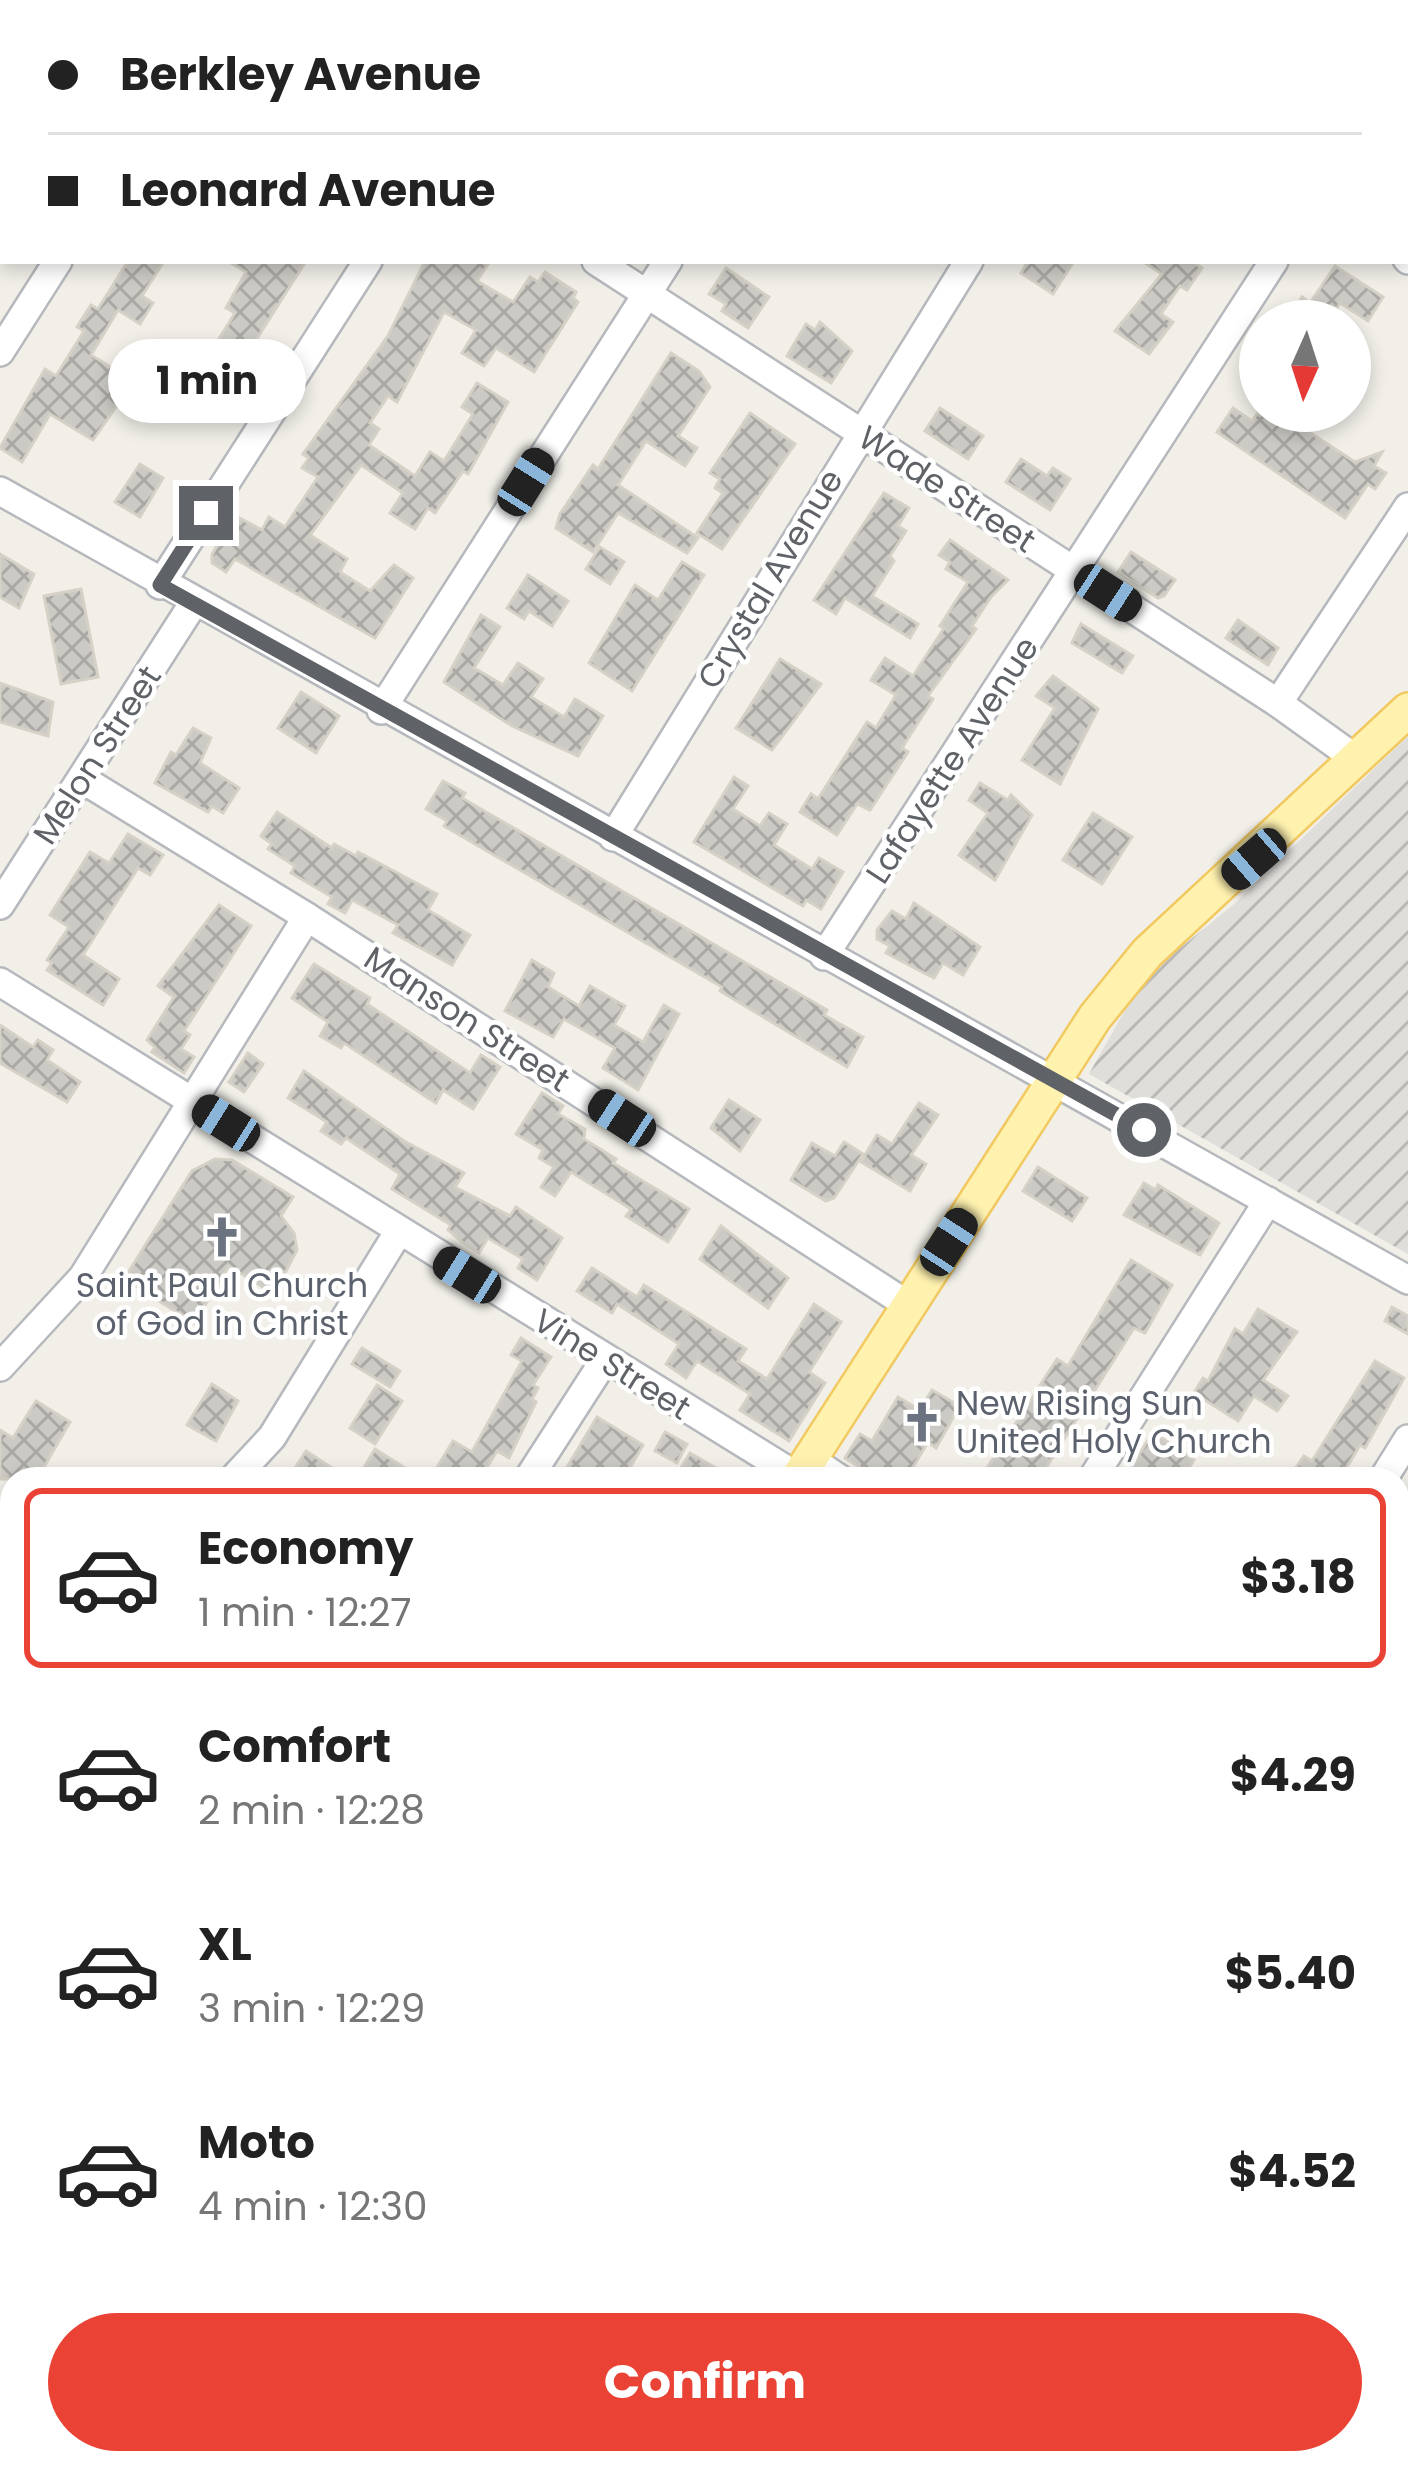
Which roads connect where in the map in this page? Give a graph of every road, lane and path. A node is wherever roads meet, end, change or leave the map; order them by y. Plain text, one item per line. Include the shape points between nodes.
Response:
1 (56, 264) edge
2 (366, 264) edge
3 (601, 264) edge
4 (666, 264) edge
5 (967, 264) edge
6 (1272, 264) edge
7 (646, 293) junction
8 (0, 352) edge
9 (860, 433) junction
10 (0, 491) edge
11 (1408, 506) edge
12 (1074, 572) junction
13 (160, 585) junction
14 (194, 604) junction
15 (1279, 703) junction
16 (382, 710) junction
17 (1408, 710) edge
18 (1356, 759) junction
19 (82, 779) junction
20 (613, 837) junction
21 (0, 905) edge
22 (307, 917) junction
23 (824, 956) junction
24 (0, 982) edge
25 (1052, 1079) junction
26 (191, 1102) junction
27 (1268, 1201) junction
28 (399, 1232) junction
29 (1408, 1280) edge
30 (908, 1305) junction
31 (604, 1361) junction
32 (0, 1367) edge
33 (1408, 1438) edge
34 (243, 1467) edge
35 (536, 1467) edge
36 (793, 1467) edge
37 (805, 1467) edge
38 (1100, 1467) edge
39 (1390, 1467) edge

1 - 8 street
2 - 13 street
3 - 7 street, Wade Street
4 - 7 street
5 - 9 street, Crystal Avenue
6 - 12 street, Lafayette Avenue
7 - 9 street, Wade Street
7 - 16 street
9 - 12 street, Wade Street
9 - 20 street, Crystal Avenue
10 - 13 street
11 - 15 street
12 - 15 street, Wade Street
12 - 23 street, Lafayette Avenue
13 - 14 street
14 - 16 street
14 - 19 street, Melon Street
15 - 18 street, Wade Street
16 - 20 street
17 - 18 main road
18 - 25 main road via 1147,953
19 - 21 street, Melon Street
19 - 22 street, Manson Street
20 - 23 street
22 - 26 street
22 - 30 street, Manson Street
23 - 25 street
24 - 26 street, Vine Street
25 - 27 street
25 - 30 main road
26 - 28 street, Vine Street
26 - 32 street via 83,1277
27 - 29 street
27 - 38 street
28 - 31 street, Vine Street
28 - 34 street via 272,1437
30 - 37 main road
31 - 35 street
31 - 36 street, Vine Street
33 - 39 street

